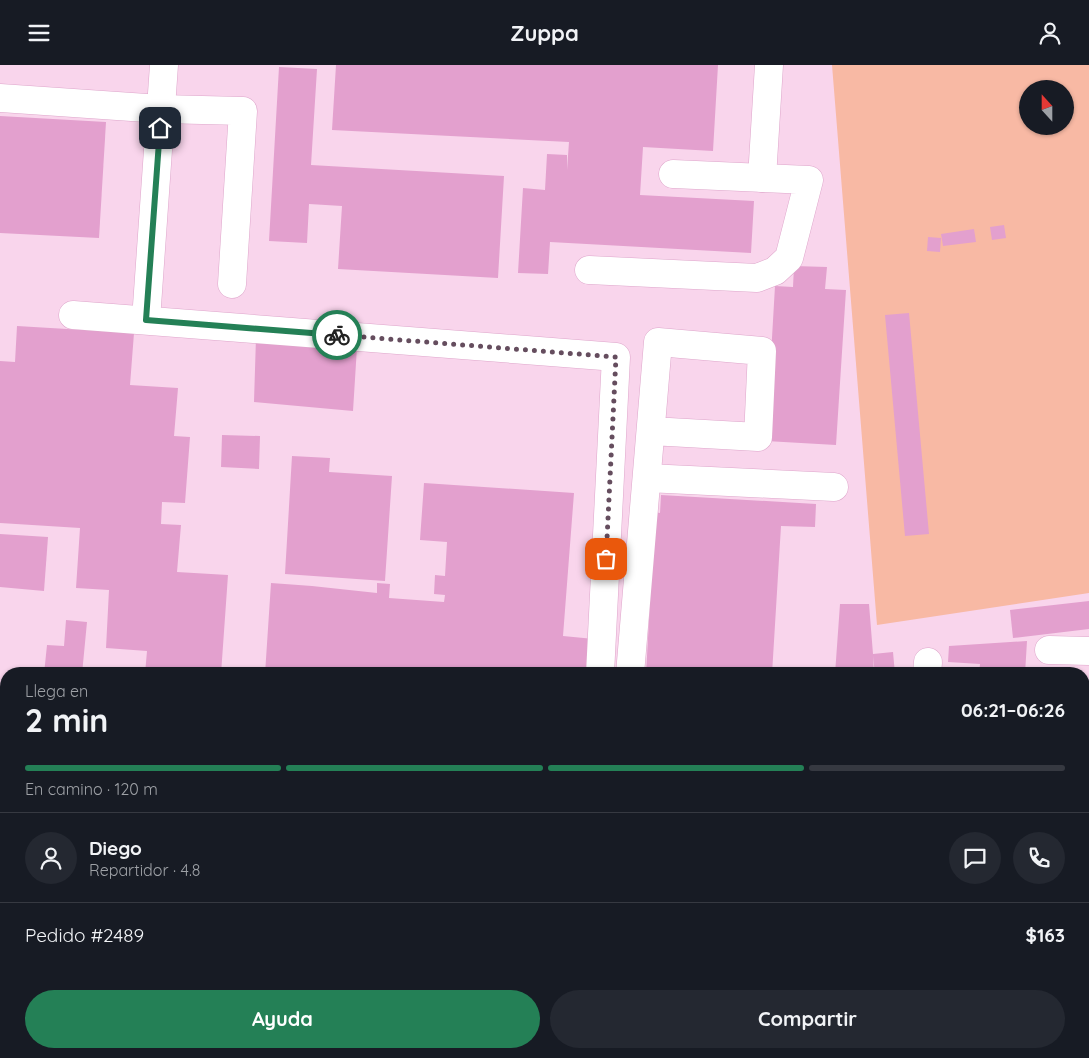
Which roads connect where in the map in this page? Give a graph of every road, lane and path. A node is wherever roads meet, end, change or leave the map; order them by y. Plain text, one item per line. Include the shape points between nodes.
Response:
1 (164, 65) edge
2 (769, 65) edge
3 (0, 98) edge
4 (161, 109) junction
5 (673, 174) dead end
6 (762, 178) junction
7 (589, 270) dead end
8 (232, 284) dead end
9 (73, 315) dead end
10 (146, 320) junction
11 (651, 431) junction
12 (647, 478) junction
13 (834, 487) dead end
14 (1049, 650) dead end
15 (1089, 651) edge
16 (600, 667) edge
17 (631, 667) edge

1 - 4 main road
2 - 6 main road
3 - 4 main road
4 - 8 main road via 243,111
4 - 10 main road
5 - 6 main road
6 - 7 main road via 809,180 788,258 775,271 757,279
9 - 10 main road
10 - 16 main road via 616,357
11 - 11 main road via 758,437 762,351 658,342
11 - 12 main road
12 - 13 main road
12 - 17 main road
14 - 15 main road

